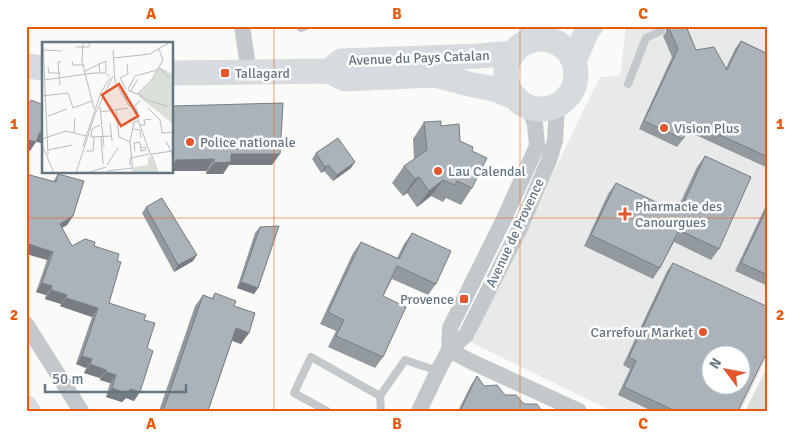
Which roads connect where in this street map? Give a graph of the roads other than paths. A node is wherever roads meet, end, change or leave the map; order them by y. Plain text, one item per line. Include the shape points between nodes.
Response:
1 (242, 26) edge
2 (301, 26) edge
3 (306, 26) edge
4 (591, 26) edge
5 (661, 30) dead end
6 (536, 37) edge
7 (574, 60) junction
8 (26, 66) edge
9 (42, 68) edge
10 (329, 71) junction
11 (249, 73) junction
12 (174, 74) edge
13 (628, 84) dead end
14 (522, 102) junction
15 (557, 105) junction
16 (26, 324) edge
17 (449, 350) junction
18 (438, 370) junction
19 (380, 396) junction
20 (81, 411) edge
21 (327, 411) edge
22 (381, 411) edge
23 (419, 411) edge
24 (579, 411) edge

1 - 11 street
2 - 3 lane
4 - 7 main road
5 - 13 lane via 646,38
6 - 7 main road via 559,43
6 - 10 main road, Avenue du Pays Catalan via 479,56 342,61
6 - 14 main road via 507,64 509,88
7 - 15 main road via 576,81 566,100
8 - 9 main road
10 - 11 main road, Avenue du Pays Catalan
10 - 14 main road, Avenue du Pays Catalan via 345,79 434,75 495,89
11 - 12 main road, Avenue du Pays Catalan
14 - 15 main road via 539,109
14 - 17 street, Avenue de Provence via 535,124 536,146 450,328
15 - 17 street, Avenue de Provence via 555,141 538,186 466,335
16 - 20 street
17 - 18 street, Avenue de Provence
17 - 24 street
18 - 19 lane via 405,360
18 - 23 street, Avenue de Provence
19 - 21 lane via 311,357 294,394
19 - 22 lane

